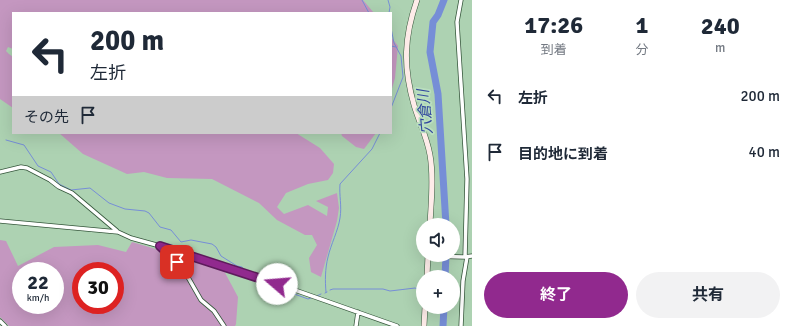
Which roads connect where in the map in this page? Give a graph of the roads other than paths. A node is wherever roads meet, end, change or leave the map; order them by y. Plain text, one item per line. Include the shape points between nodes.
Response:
1 (417, 0) edge
2 (460, 0) edge
3 (0, 172) edge
4 (430, 218) edge
5 (0, 221) edge
6 (118, 232) junction
7 (160, 246) junction
8 (472, 256) edge
9 (460, 257) edge
10 (465, 257) junction
11 (358, 312) junction
12 (425, 314) edge
13 (0, 321) edge
14 (5, 326) edge
15 (224, 326) edge
16 (356, 326) edge
17 (397, 326) edge
18 (424, 326) edge
19 (461, 326) edge

1 - 4 main road via 408,31 406,66 409,88 428,146 432,183
2 - 10 street via 457,22 467,179
3 - 6 street via 27,168 72,193
5 - 6 street
6 - 7 street
7 - 11 street
7 - 15 street via 185,272 201,300 214,311
8 - 10 street
9 - 10 street
10 - 19 street
11 - 16 street
11 - 17 street
12 - 18 main road
13 - 14 street

